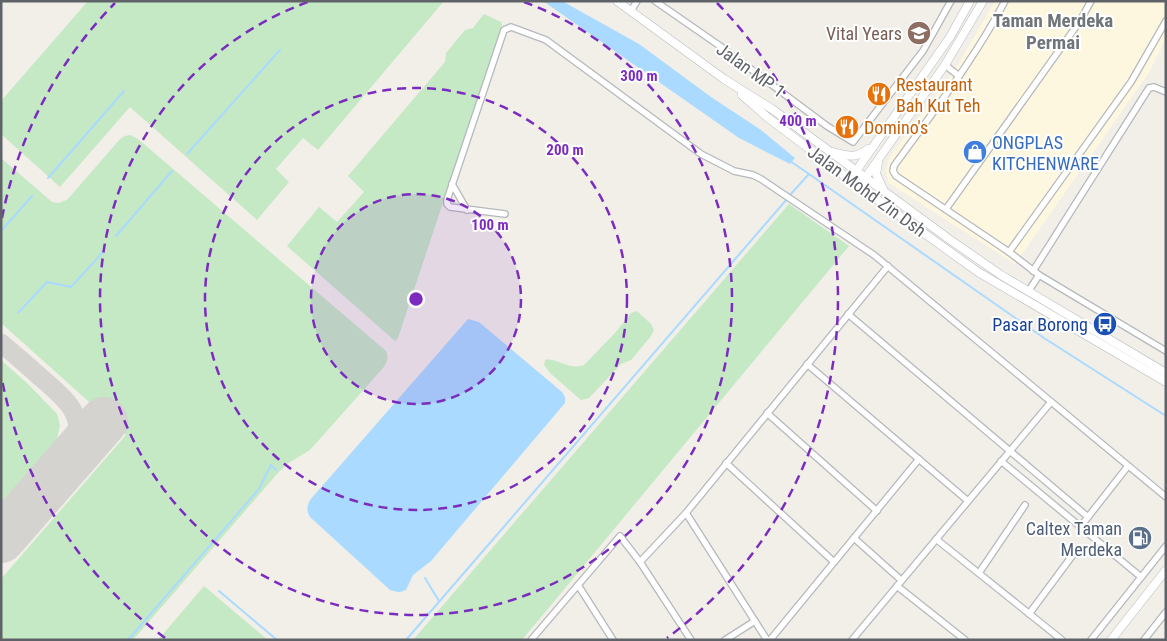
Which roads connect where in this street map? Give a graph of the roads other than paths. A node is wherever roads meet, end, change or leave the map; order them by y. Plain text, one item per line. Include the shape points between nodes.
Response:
1 (617, 1) edge
2 (638, 1) edge
3 (656, 1) edge
4 (951, 1) edge
5 (970, 1) edge
6 (983, 1) edge
7 (1005, 1) edge
8 (1090, 1) edge
9 (631, 11) junction
10 (1166, 21) edge
11 (945, 65) junction
12 (960, 76) junction
13 (724, 79) junction
14 (1166, 92) edge
15 (873, 145) junction
16 (885, 148) junction
17 (826, 150) junction
18 (856, 171) junction
19 (865, 178) junction
20 (850, 180) junction
21 (452, 184) junction
22 (859, 186) junction
23 (886, 194) junction
24 (946, 209) junction
25 (467, 210) junction
26 (505, 214) dead end
27 (1009, 252) junction
28 (888, 266) junction
29 (1033, 271) junction
30 (1039, 275) junction
31 (1028, 292) junction
32 (848, 314) junction
33 (1166, 351) edge
34 (807, 364) junction
35 (1166, 373) edge
36 (1166, 382) edge
37 (1051, 402) junction
38 (767, 413) junction
39 (1010, 451) junction
40 (919, 459) junction
41 (1001, 461) junction
42 (726, 464) junction
43 (1128, 466) junction
44 (1166, 497) edge
45 (968, 501) junction
46 (1024, 504) dead end
47 (877, 510) junction
48 (686, 513) junction
49 (1088, 516) junction
50 (1080, 526) junction
51 (854, 538) junction
52 (936, 539) junction
53 (1166, 546) edge
54 (1072, 556) dead end
55 (640, 562) junction
56 (834, 562) junction
57 (1166, 570) edge
58 (979, 574) junction
59 (1141, 577) junction
60 (901, 580) junction
61 (578, 585) junction
62 (897, 586) junction
63 (1166, 612) edge
64 (1030, 614) junction
65 (755, 621) junction
66 (856, 638) edge
67 (534, 639) edge
68 (613, 640) edge
69 (691, 640) edge
70 (725, 640) edge
71 (769, 640) edge
72 (965, 640) edge
73 (1062, 640) edge
74 (1091, 640) edge
75 (1111, 640) edge
76 (1144, 640) edge

1 - 9 main road
2 - 9 street
3 - 4 street, Jalan MP 1 via 853,142 923,51
5 - 15 main road via 950,37
6 - 11 main road
7 - 12 street
8 - 24 street via 1074,29
9 - 13 main road
10 - 27 street via 1131,82
11 - 12 street
11 - 16 main road
12 - 24 street via 894,166 896,176
13 - 17 main road, Jalan Mohd Zin Dsh
13 - 20 main road, Jalan Mohd Zin Dsh via 767,117
14 - 29 street via 1149,88
15 - 17 main road via 854,157
15 - 18 main road
16 - 19 main road
16 - 23 main road via 876,174
17 - 18 main road, Jalan Mohd Zin Dsh
18 - 19 main road, Jalan Mohd Zin Dsh
18 - 20 main road
19 - 22 main road
19 - 23 main road, Jalan Mohd Zin Dsh
20 - 22 main road, Jalan Mohd Zin Dsh
21 - 25 street
21 - 25 street via 448,204
21 - 28 street via 504,30 512,27 546,40 701,154 734,171 752,175
22 - 36 main road, Jalan Mohd Zin Dsh via 978,272
23 - 31 main road, Jalan Mohd Zin Dsh
24 - 27 street
25 - 26 street
27 - 29 street
28 - 32 street
28 - 37 street
29 - 30 street
30 - 31 street
30 - 33 street
31 - 35 main road, Jalan Mohd Zin Dsh
32 - 34 street
32 - 39 street
34 - 38 street
34 - 40 street
37 - 39 street
37 - 43 street
38 - 42 street
38 - 47 street
39 - 41 street
39 - 49 street
40 - 45 street
40 - 47 street
41 - 45 street
41 - 50 street
42 - 48 street
42 - 56 street
43 - 44 street
43 - 49 street
45 - 52 street
46 - 58 street
47 - 51 street
48 - 55 street
48 - 65 street
49 - 50 street
50 - 59 street
51 - 56 street
51 - 60 street
52 - 58 street
52 - 60 street
53 - 59 street
54 - 64 street
55 - 61 street via 620,536
55 - 69 street
56 - 71 street
57 - 75 main road
58 - 64 street
59 - 74 street
60 - 62 street
61 - 67 street
61 - 68 street
62 - 66 street
62 - 72 street
63 - 76 street
64 - 73 street
65 - 70 street
65 - 71 street

